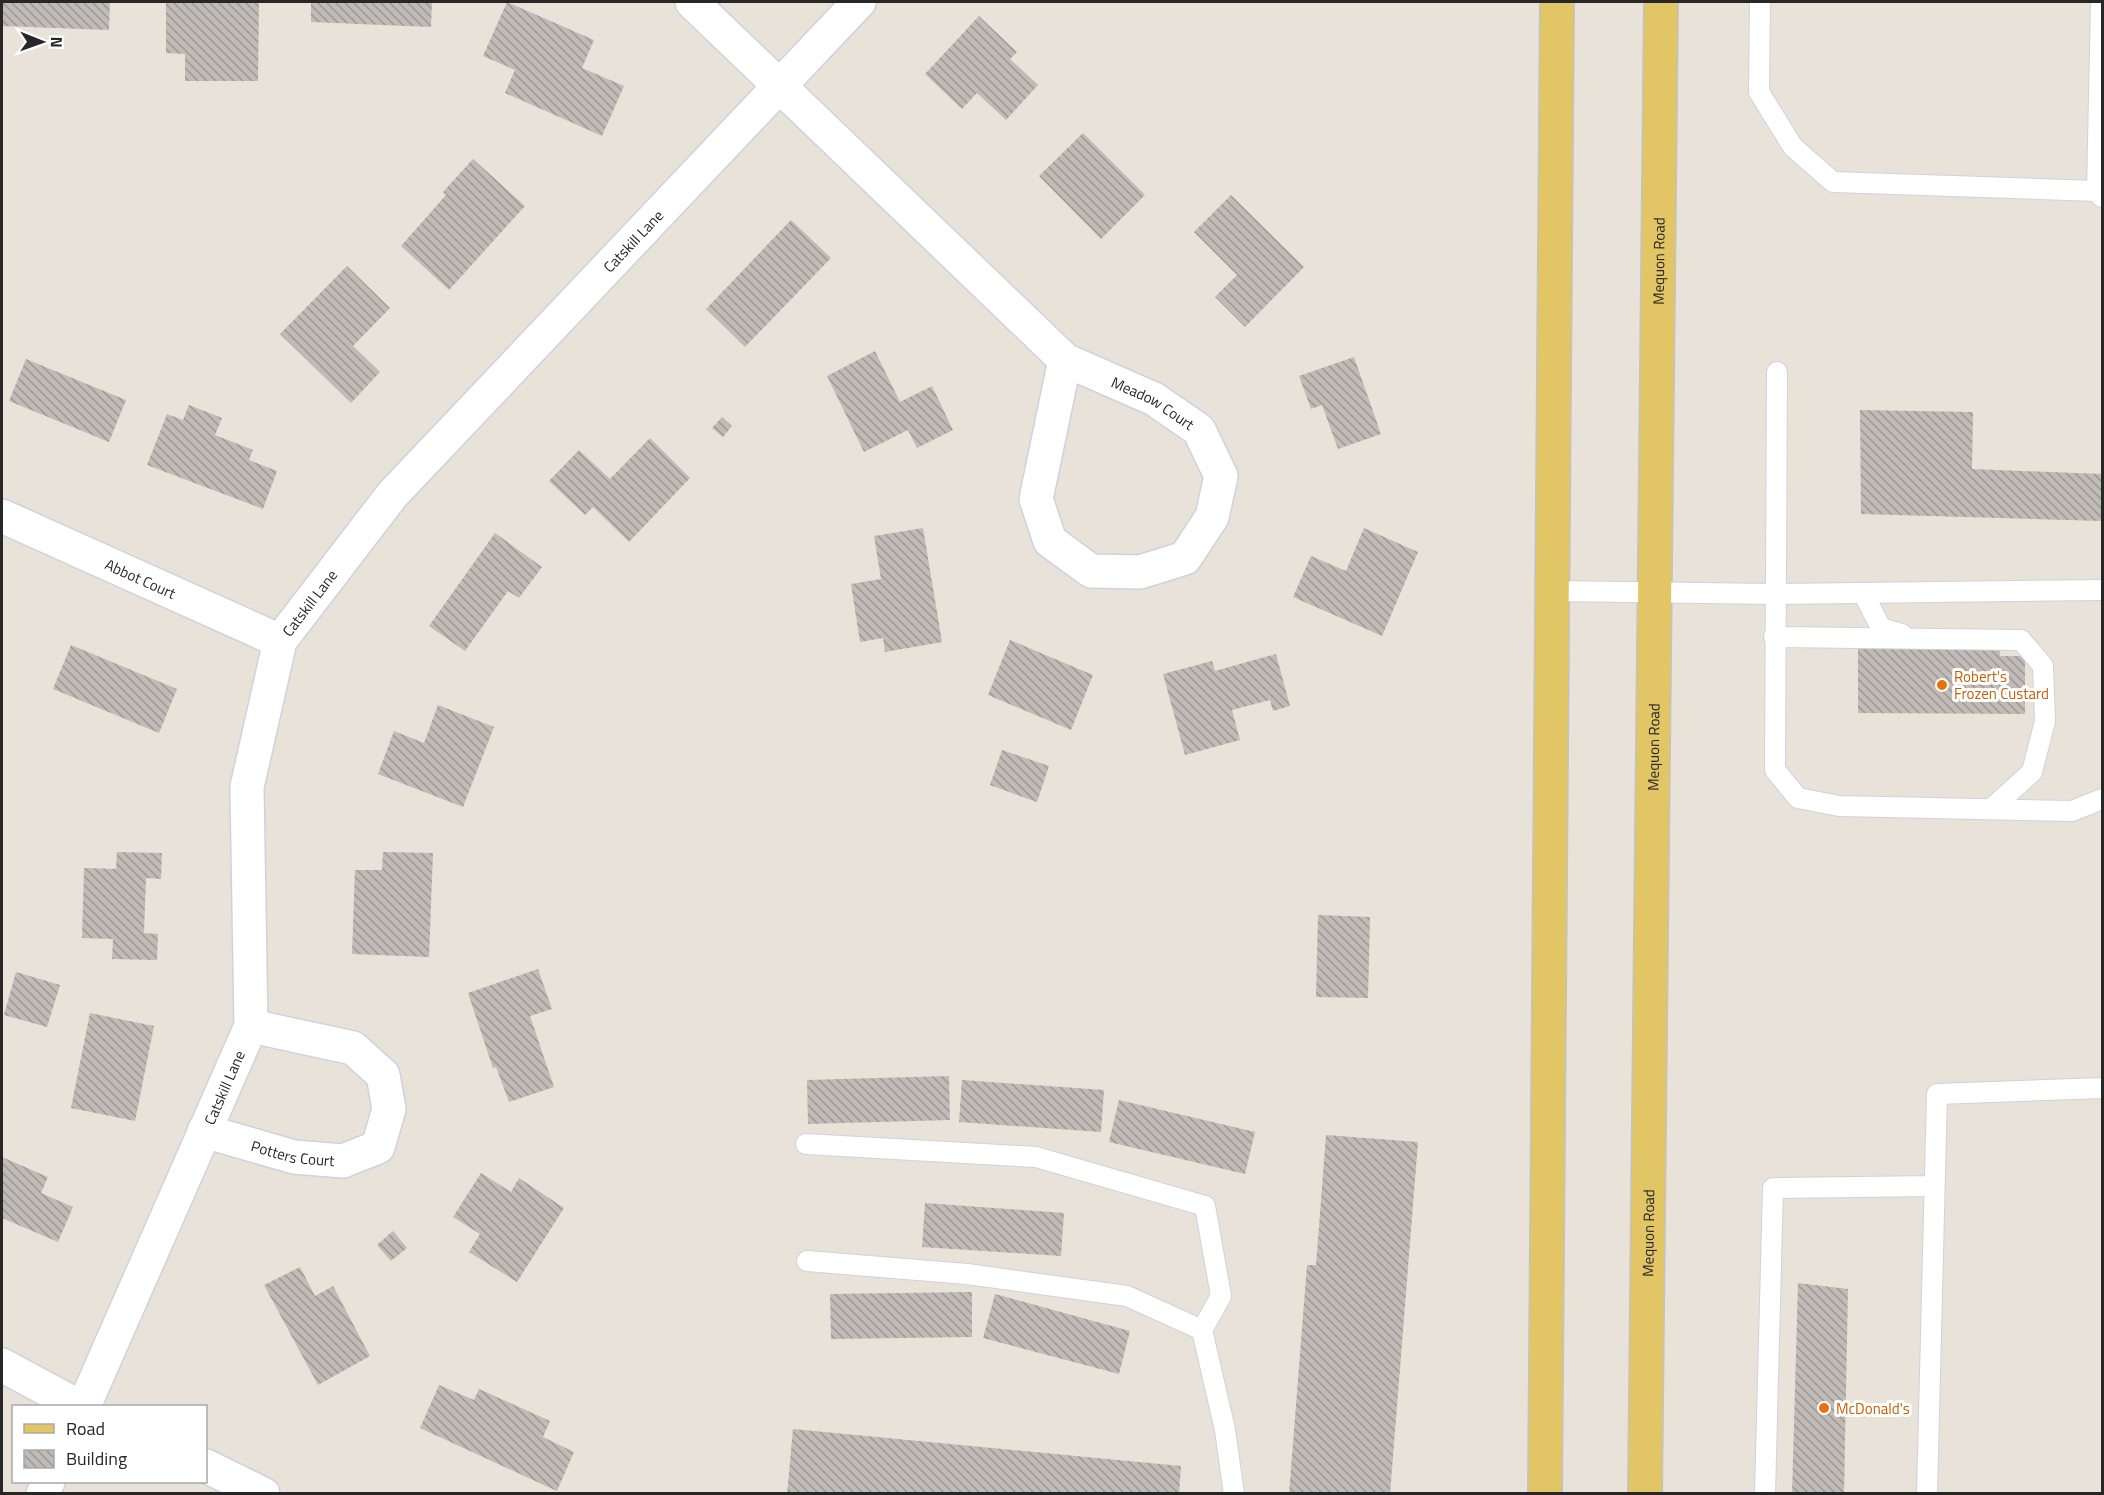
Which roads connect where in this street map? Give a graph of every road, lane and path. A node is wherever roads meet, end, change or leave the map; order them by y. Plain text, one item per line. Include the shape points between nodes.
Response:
1 (692, 2) edge
2 (860, 2) edge
3 (1557, 2) edge
4 (1661, 2) edge
5 (1760, 2) edge
6 (2101, 2) edge
7 (779, 86) junction
8 (2100, 194) edge
9 (1065, 360) junction
10 (1777, 372) dead end
11 (2, 516) edge
12 (2103, 590) edge
13 (1552, 591) junction
14 (1653, 591) junction
15 (1863, 593) junction
16 (1774, 594) junction
17 (1774, 637) junction
18 (1916, 639) junction
19 (280, 640) junction
20 (2103, 799) edge
21 (1991, 809) junction
22 (251, 1026) junction
23 (2103, 1088) edge
24 (204, 1131) junction
25 (806, 1144) dead end
26 (1934, 1186) junction
27 (807, 1261) dead end
28 (1203, 1330) junction
29 (2, 1365) edge
30 (74, 1405) edge
31 (85, 1405) edge
32 (207, 1467) edge
33 (263, 1494) edge
34 (1234, 1494) edge
35 (1545, 1494) edge
36 (1645, 1494) edge
37 (1765, 1494) edge
38 (1927, 1494) edge

1 - 7 street, Meadow Court
2 - 7 street, Catskill Lane
3 - 13 main road
4 - 14 main road, Mequon Road
5 - 8 lane via 1759,92 1793,147 1833,182
6 - 8 lane
7 - 9 street, Meadow Court
7 - 19 street, Catskill Lane via 392,495
9 - 9 street, Meadow Court via 1036,499 1050,541 1091,572 1140,572 1185,558 1212,517 1221,476 1199,430 1154,399
10 - 16 lane
11 - 19 street, Abbot Court
12 - 15 lane
13 - 14 lane
13 - 35 main road
14 - 16 lane
14 - 36 main road, Mequon Road
15 - 16 lane
15 - 18 lane via 1881,627
16 - 17 lane
17 - 18 lane
17 - 21 lane via 1775,770 1798,798 1839,806
18 - 21 lane via 2021,640 2043,666 2045,721 2032,772
19 - 22 street, Catskill Lane via 247,788
20 - 21 lane via 2072,811
22 - 24 street, Catskill Lane
22 - 24 street, Potters Court via 353,1048 382,1075 389,1109 378,1147 343,1161 314,1159
23 - 26 lane via 1937,1094
24 - 31 street, Catskill Lane
25 - 28 lane via 1036,1157 1205,1206 1221,1296
26 - 37 lane via 1773,1188
26 - 38 lane
27 - 28 lane via 967,1274 1127,1296
28 - 34 lane via 1225,1430
29 - 30 street
32 - 33 street

